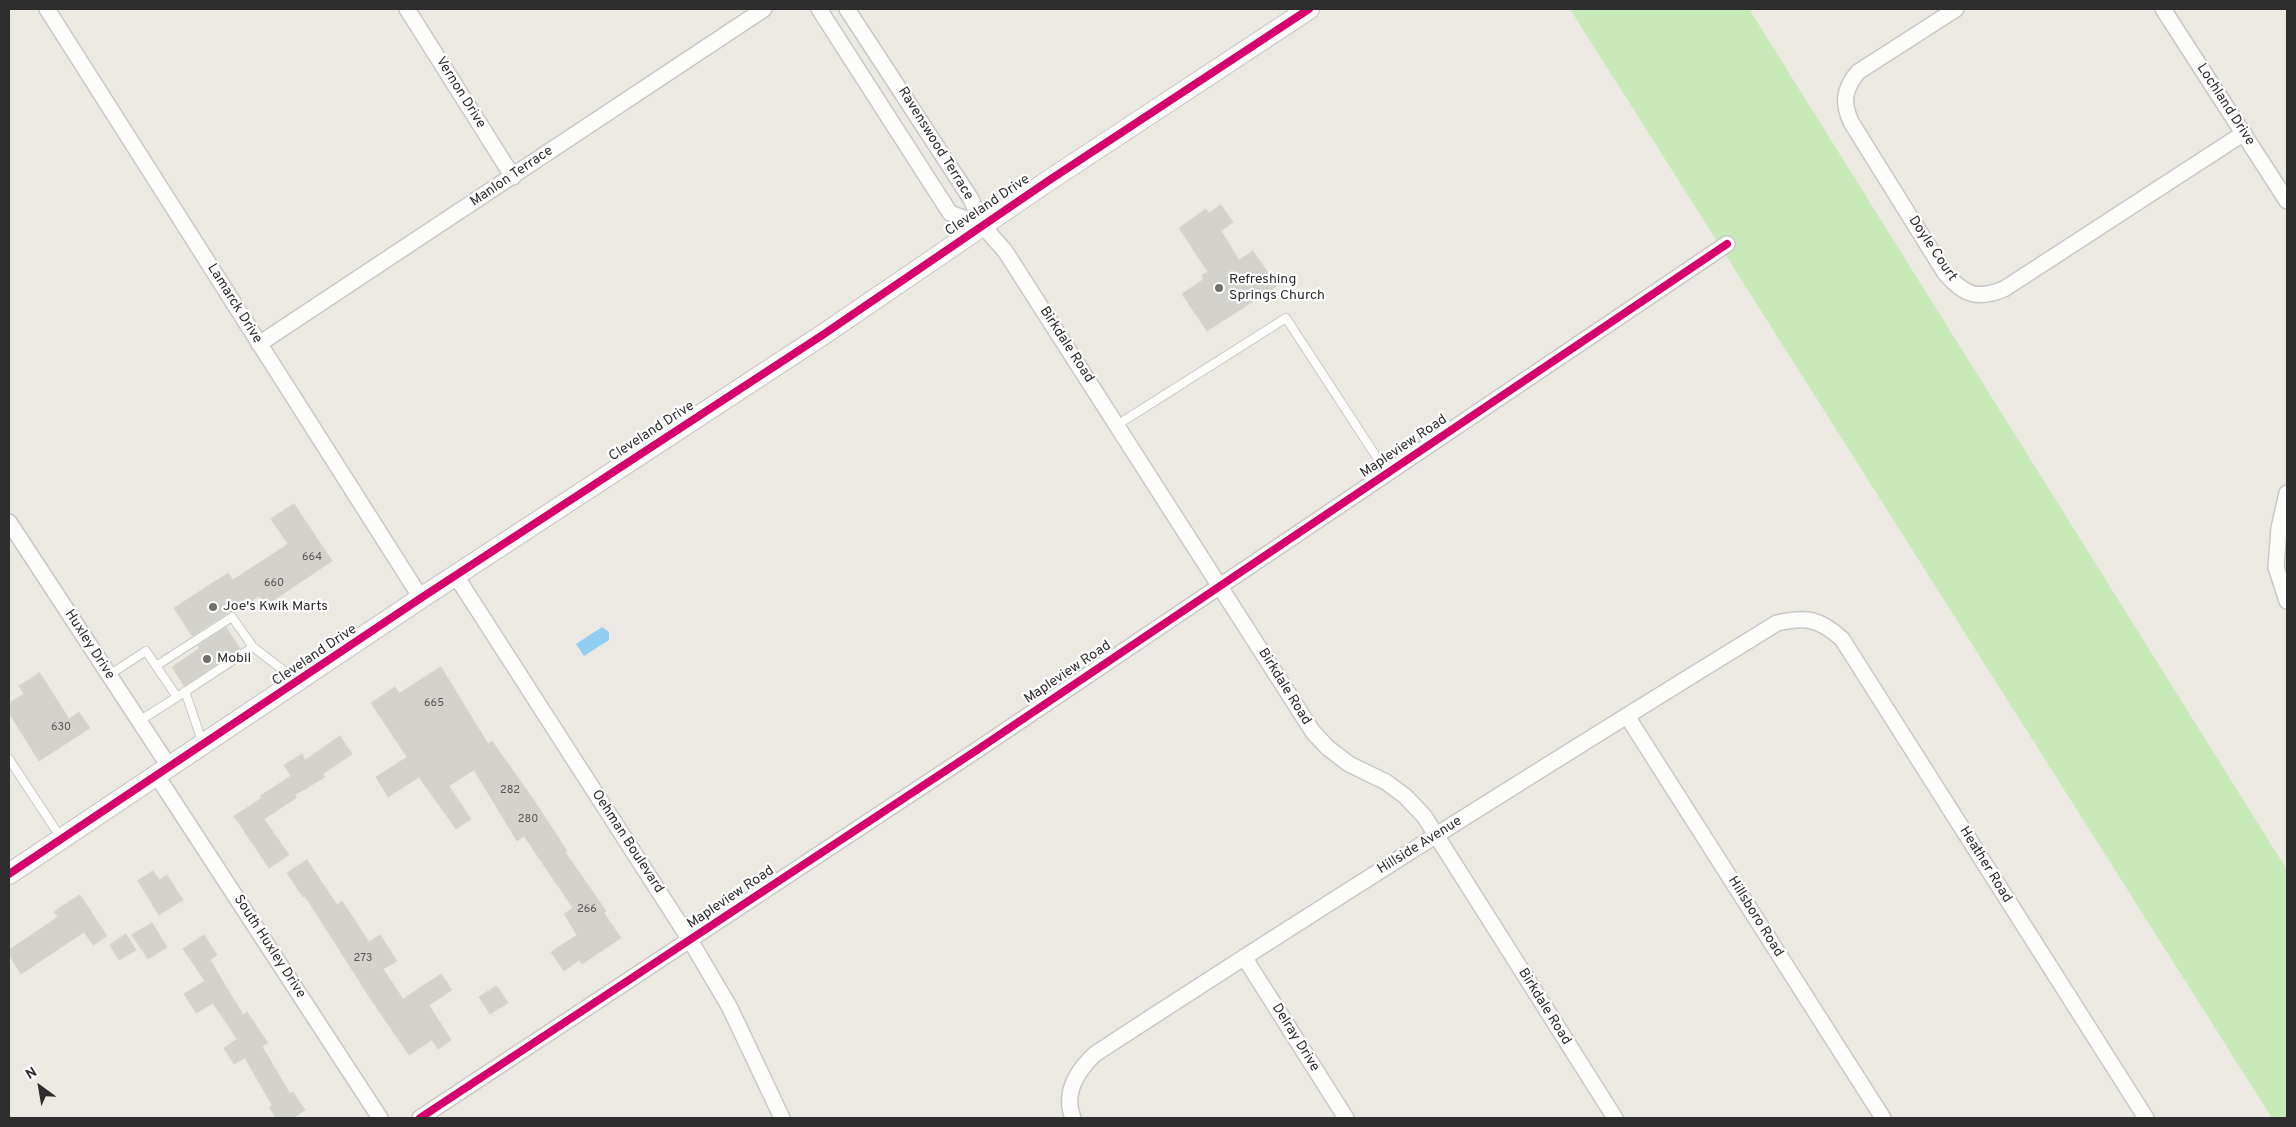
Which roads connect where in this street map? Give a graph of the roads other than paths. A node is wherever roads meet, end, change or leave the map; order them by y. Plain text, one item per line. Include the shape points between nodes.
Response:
1 (47, 9) edge
2 (407, 9) edge
3 (764, 9) edge
4 (819, 9) edge
5 (847, 9) edge
6 (1309, 9) edge
7 (1956, 9) edge
8 (2163, 9) edge
9 (899, 88) junction
10 (879, 101) junction
11 (2244, 133) junction
12 (514, 177) junction
13 (2287, 201) edge
14 (982, 225) junction
15 (1727, 244) dead end
16 (259, 344) junction
17 (1117, 425) junction
18 (1387, 473) junction
19 (2287, 493) edge
20 (9, 522) edge
21 (456, 576) junction
22 (1220, 586) junction
23 (421, 598) junction
24 (2287, 601) edge
25 (1815, 621) joint
26 (195, 641) junction
27 (253, 648) junction
28 (200, 649) dead end
29 (156, 666) junction
30 (109, 675) junction
31 (298, 682) junction
32 (185, 691) junction
33 (176, 697) junction
34 (1627, 716) junction
35 (139, 721) junction
36 (204, 745) junction
37 (9, 759) edge
38 (164, 772) junction
39 (1436, 836) junction
40 (62, 840) junction
41 (9, 874) edge
42 (690, 940) junction
43 (1244, 957) junction
44 (380, 1118) edge
45 (420, 1118) edge
46 (782, 1118) edge
47 (1073, 1118) edge
48 (1346, 1118) edge
49 (1615, 1118) edge
50 (1883, 1118) edge
51 (2146, 1118) edge

1 - 16 street, Lamarck Drive
2 - 12 street, Vernon Drive
3 - 12 street, Manlon Terrace
4 - 10 street, Ravenswood Terrace
5 - 9 street, Ravenswood Terrace
6 - 14 street, Cleveland Drive
7 - 11 street, Doyle Court via 1858,72 1849,83 1845,100 1852,122 1945,274 1971,294 1987,296 2004,289
8 - 11 street, Lochland Drive
9 - 10 street
9 - 14 street, Ravenswood Terrace via 970,199
10 - 14 street, Ravenswood Terrace via 950,212
11 - 13 street, Lochland Drive
12 - 16 street, Manlon Terrace
14 - 17 street, Birkdale Road via 1005,251
14 - 21 street, Cleveland Drive via 815,340
15 - 18 street, Mapleview Road
16 - 23 street, Lamarck Drive
17 - 18 lane via 1286,318
17 - 22 street, Birkdale Road
18 - 22 street, Mapleview Road
19 - 24 street via 2276,567
20 - 30 street, Huxley Drive
21 - 23 street, Cleveland Drive
21 - 42 street, Oehman Boulevard
22 - 39 street, Birkdale Road via 1313,732 1349,764 1386,782 1404,796 1424,816
22 - 42 street, Mapleview Road
23 - 31 street, Cleveland Drive
25 - 34 street, Hillside Avenue via 1794,619 1778,623
25 - 51 street, Heather Road via 1842,639
26 - 27 lane via 232,616
26 - 28 lane
26 - 29 lane
27 - 31 lane
27 - 32 lane
29 - 30 lane via 146,651
29 - 33 lane
30 - 35 street, Huxley Drive
31 - 36 street, Cleveland Drive
32 - 33 lane
32 - 36 lane
33 - 35 lane
34 - 39 street, Hillside Avenue
34 - 50 street, Hillsboro Road
35 - 38 street, Huxley Drive
36 - 38 street, Cleveland Drive
37 - 40 lane
38 - 40 street, Cleveland Drive
38 - 44 street, South Huxley Drive
39 - 43 street, Hillside Avenue
39 - 49 street, Birkdale Road
40 - 41 street, Cleveland Drive
42 - 45 street, Mapleview Road
42 - 46 street, Oehman Boulevard via 730,1008
43 - 47 street, Hillside Avenue via 1095,1054 1081,1067 1070,1097
43 - 48 street, Delray Drive

